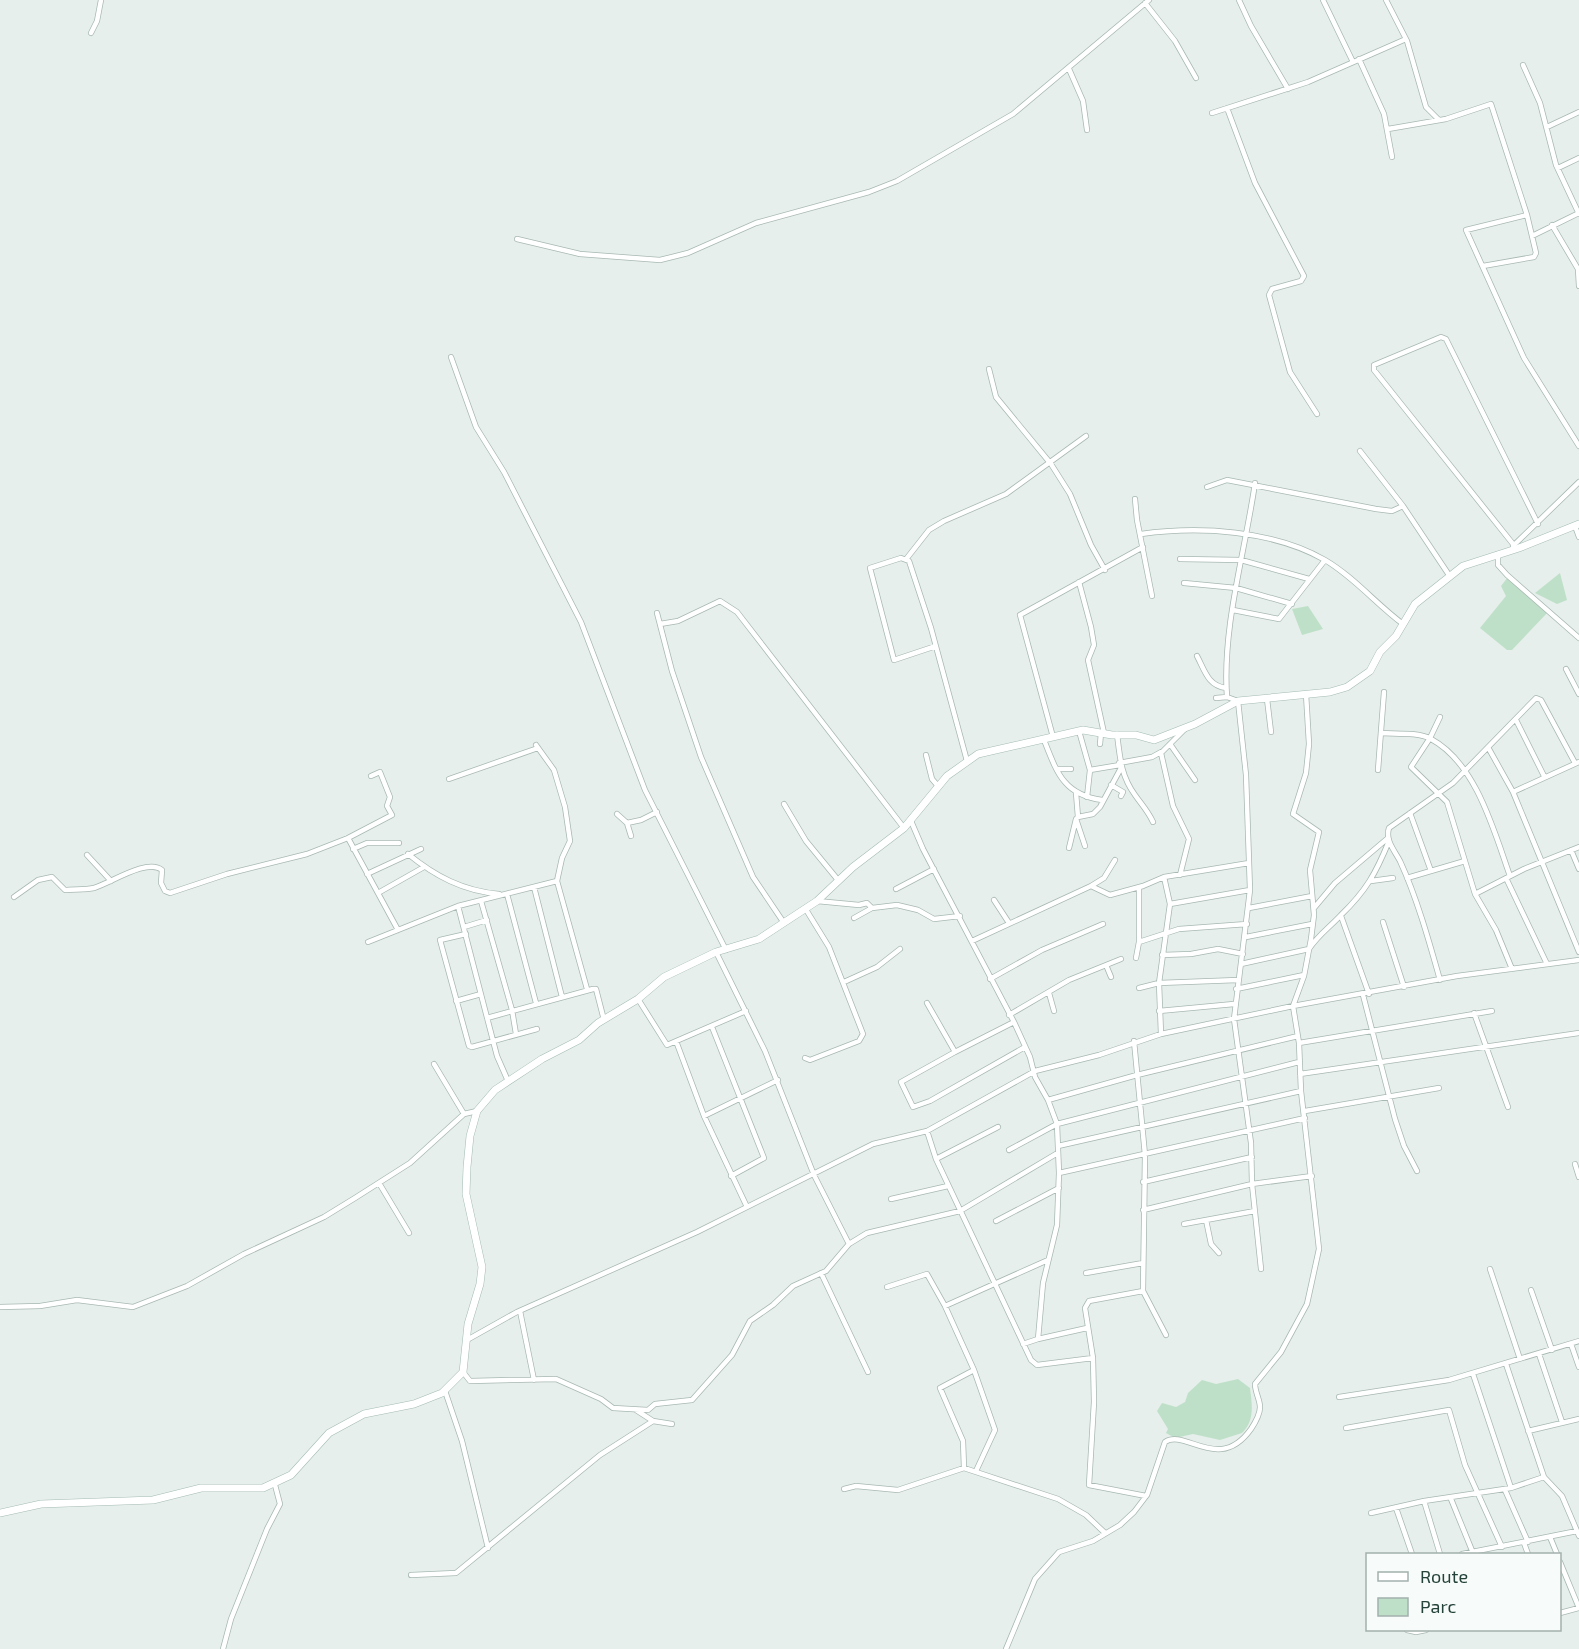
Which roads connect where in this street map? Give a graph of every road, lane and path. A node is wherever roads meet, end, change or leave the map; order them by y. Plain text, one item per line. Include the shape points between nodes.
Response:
1 (101, 0) edge
2 (1239, 0) edge
3 (1323, 0) edge
4 (1386, 0) edge
5 (1147, 2) edge
6 (91, 33) dead end
7 (1406, 39) junction
8 (1359, 59) junction
9 (1353, 62) junction
10 (1524, 65) dead end
11 (1069, 69) junction
12 (1196, 78) dead end
13 (1288, 89) junction
14 (1227, 108) junction
15 (1579, 112) edge
16 (1212, 113) dead end
17 (1438, 119) junction
18 (1547, 127) junction
19 (1388, 129) junction
20 (1087, 130) dead end
21 (1392, 157) dead end
22 (1579, 158) edge
23 (1558, 168) junction
24 (1579, 213) edge
25 (1527, 215) junction
26 (1552, 225) junction
27 (1532, 236) junction
28 (517, 239) dead end
29 (1483, 266) junction
30 (1579, 286) edge
31 (451, 357) dead end
32 (989, 369) dead end
33 (1317, 414) dead end
34 (1086, 436) dead end
35 (1579, 446) edge
36 (1360, 451) dead end
37 (1051, 464) junction
38 (1579, 482) edge
39 (1255, 483) junction
40 (1207, 487) dead end
41 (1135, 500) dead end
42 (1403, 506) junction
43 (1538, 524) junction
44 (1577, 525) edge
45 (1141, 534) junction
46 (1245, 536) junction
47 (1579, 537) edge
48 (1143, 547) junction
49 (1513, 547) junction
50 (1498, 553) junction
51 (907, 558) junction
52 (1180, 559) dead end
53 (1241, 560) junction
54 (1325, 560) junction
55 (1105, 570) junction
56 (1449, 575) junction
57 (1309, 579) junction
58 (1079, 582) junction
59 (1184, 583) dead end
60 (1236, 588) junction
61 (1152, 596) dead end
62 (1292, 604) junction
63 (1233, 610) junction
64 (657, 613) dead end
65 (660, 624) junction
66 (1403, 624) junction
67 (1579, 638) edge
68 (936, 646) junction
69 (1197, 656) dead end
70 (1566, 669) dead end
71 (1226, 688) junction
72 (1384, 692) dead end
73 (1306, 694) junction
74 (1579, 694) edge
75 (1227, 697) junction
76 (1216, 699) dead end
77 (1267, 699) junction
78 (1238, 701) junction
79 (1440, 717) dead end
80 (1516, 720) junction
81 (1185, 728) junction
82 (1079, 731) junction
83 (1271, 732) dead end
84 (1103, 733) junction
85 (1381, 733) junction
86 (1117, 734) junction
87 (1053, 738) junction
88 (1430, 738) junction
89 (1044, 740) junction
90 (1154, 741) junction
91 (1100, 744) dead end
92 (1170, 744) junction
93 (1489, 748) junction
94 (1162, 751) junction
95 (926, 755) dead end
96 (967, 761) junction
97 (1577, 763) edge
98 (1120, 765) junction
99 (1058, 769) junction
100 (1071, 769) dead end
101 (1090, 770) junction
102 (1378, 770) dead end
103 (1466, 771) junction
104 (370, 776) dead end
105 (1544, 776) junction
106 (449, 778) dead end
107 (1195, 780) dead end
108 (1111, 785) junction
109 (938, 786) junction
110 (1513, 792) junction
111 (1076, 793) junction
112 (1440, 793) junction
113 (1121, 796) dead end
114 (1087, 797) junction
115 (1102, 800) junction
116 (784, 804) dead end
117 (657, 812) junction
118 (1410, 813) junction
119 (617, 814) dead end
120 (1077, 818) junction
121 (911, 820) junction
122 (1153, 822) dead end
123 (627, 823) junction
124 (904, 828) junction
125 (631, 836) dead end
126 (348, 838) junction
127 (1388, 840) junction
128 (399, 843) dead end
129 (1085, 846) dead end
130 (1579, 847) edge
131 (1069, 848) dead end
132 (353, 849) junction
133 (421, 849) dead end
134 (1571, 850) junction
135 (408, 854) junction
136 (87, 855) dead end
137 (1115, 860) dead end
138 (1465, 861) junction
139 (1249, 862) junction
140 (1541, 862) junction
141 (424, 867) junction
142 (934, 868) junction
143 (1579, 868) edge
144 (1431, 871) junction
145 (367, 874) junction
146 (1180, 875) junction
147 (1164, 877) junction
148 (1508, 877) junction
149 (1392, 878) dead end
150 (1407, 878) junction
151 (838, 880) junction
152 (111, 881) junction
153 (556, 881) junction
154 (1371, 881) junction
155 (1091, 886) junction
156 (534, 887) junction
157 (1139, 888) junction
158 (896, 889) dead end
159 (1250, 890) junction
160 (378, 893) junction
161 (505, 894) junction
162 (1475, 894) junction
163 (1312, 896) junction
164 (14, 897) dead end
165 (994, 900) dead end
166 (481, 901) junction
167 (817, 901) junction
168 (1170, 904) junction
169 (458, 906) junction
170 (805, 908) junction
171 (872, 908) junction
172 (1249, 908) junction
173 (1313, 908) junction
174 (960, 916) junction
175 (1341, 916) junction
176 (854, 918) dead end
177 (488, 920) junction
178 (784, 922) junction
179 (1383, 922) dead end
180 (1009, 923) junction
181 (1103, 924) dead end
182 (1248, 924) junction
183 (1312, 924) junction
184 (464, 927) junction
185 (398, 930) junction
186 (1165, 933) junction
187 (466, 934) junction
188 (1246, 937) junction
189 (972, 941) junction
190 (368, 942) dead end
191 (1139, 942) junction
192 (900, 949) dead end
193 (1309, 949) junction
194 (726, 950) junction
195 (716, 952) junction
196 (1579, 952) edge
197 (1243, 954) junction
198 (1162, 955) junction
199 (1136, 958) dead end
200 (1121, 959) dead end
201 (1579, 960) edge
202 (1241, 964) junction
203 (1547, 964) junction
204 (1106, 965) junction
205 (1512, 969) junction
206 (1304, 975) junction
207 (1111, 977) dead end
208 (990, 979) junction
209 (1238, 980) junction
210 (1440, 980) junction
211 (844, 982) junction
212 (1159, 983) junction
213 (1404, 987) junction
214 (1139, 988) dead end
215 (587, 989) junction
216 (1236, 989) junction
217 (1049, 993) junction
218 (482, 994) junction
219 (1366, 994) junction
220 (562, 997) junction
221 (638, 999) junction
222 (456, 1001) junction
223 (536, 1003) junction
224 (927, 1003) dead end
225 (1234, 1004) junction
226 (1293, 1006) junction
227 (512, 1010) junction
228 (746, 1011) junction
229 (1054, 1011) dead end
230 (1159, 1011) junction
231 (1492, 1011) dead end
232 (1474, 1013) junction
233 (1009, 1015) junction
234 (487, 1018) junction
235 (1234, 1019) junction
236 (604, 1020) junction
237 (1014, 1023) junction
238 (712, 1027) junction
239 (537, 1029) dead end
240 (1371, 1030) junction
241 (1579, 1033) edge
242 (516, 1034) junction
243 (1161, 1034) junction
244 (1298, 1036) junction
245 (494, 1039) junction
246 (676, 1041) junction
247 (1134, 1041) junction
248 (1299, 1043) junction
249 (1025, 1047) junction
250 (1486, 1047) junction
251 (1238, 1050) junction
252 (955, 1052) junction
253 (806, 1058) dead end
254 (1299, 1062) junction
255 (1382, 1062) junction
256 (434, 1064) dead end
257 (1035, 1071) junction
258 (1300, 1074) junction
259 (1137, 1075) junction
260 (1241, 1076) junction
261 (778, 1080) junction
262 (508, 1081) junction
263 (1439, 1088) dead end
264 (1301, 1091) junction
265 (1391, 1096) junction
266 (740, 1099) junction
267 (1048, 1100) junction
268 (1140, 1102) junction
269 (1244, 1105) junction
270 (1508, 1107) dead end
271 (477, 1111) junction
272 (1305, 1111) junction
273 (464, 1114) junction
274 (704, 1116) junction
275 (1305, 1118) junction
276 (1057, 1124) junction
277 (998, 1127) dead end
278 (1143, 1128) junction
279 (927, 1131) junction
280 (1249, 1131) junction
281 (1058, 1146) junction
282 (1009, 1150) dead end
283 (1056, 1154) junction
284 (1144, 1155) junction
285 (1252, 1157) junction
286 (936, 1159) junction
287 (1575, 1164) dead end
288 (1417, 1171) dead end
289 (1059, 1173) junction
290 (814, 1175) junction
291 (731, 1176) junction
292 (1312, 1176) junction
293 (1579, 1177) edge
294 (1143, 1182) junction
295 (379, 1183) junction
296 (1252, 1184) junction
297 (948, 1186) junction
298 (1059, 1188) junction
299 (891, 1199) dead end
300 (747, 1207) junction
301 (1143, 1210) junction
302 (960, 1211) junction
303 (1255, 1211) junction
304 (1206, 1220) junction
305 (996, 1221) dead end
306 (1184, 1224) dead end
307 (409, 1233) dead end
308 (849, 1244) junction
309 (1219, 1253) dead end
310 (1048, 1260) junction
311 (1143, 1263) junction
312 (1261, 1269) dead end
313 (1490, 1269) dead end
314 (821, 1273) junction
315 (1086, 1273) dead end
316 (995, 1286) junction
317 (887, 1287) dead end
318 (1532, 1290) dead end
319 (1143, 1291) junction
320 (945, 1306) junction
321 (0, 1307) edge
322 (520, 1311) junction
323 (1087, 1328) junction
324 (1166, 1335) dead end
325 (1038, 1339) junction
326 (467, 1340) junction
327 (1579, 1341) edge
328 (1023, 1344) junction
329 (1571, 1344) junction
330 (1552, 1350) junction
331 (1539, 1354) junction
332 (1093, 1358) junction
333 (1520, 1359) junction
334 (1506, 1364) junction
335 (1579, 1367) edge
336 (975, 1370) junction
337 (463, 1372) junction
338 (868, 1372) dead end
339 (1473, 1374) junction
340 (534, 1380) junction
341 (445, 1391) junction
342 (1339, 1397) dead end
343 (634, 1409) junction
344 (1579, 1419) edge
345 (653, 1420) junction
346 (1562, 1422) junction
347 (672, 1424) dead end
348 (1346, 1428) dead end
349 (1528, 1431) junction
350 (964, 1468) junction
351 (976, 1471) junction
352 (1544, 1477) junction
353 (275, 1485) junction
354 (1511, 1488) junction
355 (843, 1489) dead end
356 (1505, 1490) junction
357 (1478, 1495) junction
358 (1146, 1496) junction
359 (1451, 1498) junction
360 (1424, 1501) junction
361 (1396, 1508) junction
362 (0, 1513) edge
363 (1371, 1513) dead end
364 (1578, 1530) edge
365 (1106, 1533) junction
366 (1550, 1537) junction
367 (1526, 1542) junction
368 (1502, 1547) junction
369 (488, 1548) junction
370 (1412, 1553) edge
371 (1440, 1553) edge
372 (1470, 1553) edge
373 (1528, 1553) edge
374 (1557, 1553) edge
375 (1561, 1564) edge
376 (411, 1575) dead end
377 (1561, 1613) edge
378 (223, 1649) edge
379 (1006, 1649) edge

1 - 6 street
2 - 13 street
3 - 9 street
4 - 7 street
5 - 11 street
5 - 12 street
7 - 8 street
7 - 17 street via 1426,107
8 - 9 street
8 - 19 street
9 - 13 street
10 - 18 street
11 - 20 street via 1083,101
11 - 28 street via 1013,114 897,181 756,223 688,253 660,260 580,254
13 - 14 street
14 - 16 street
14 - 33 street via 1255,183 1304,276 1301,281 1272,289 1269,294 1290,372
15 - 18 street
17 - 19 street
17 - 25 street via 1491,104
18 - 23 street
19 - 21 street
22 - 23 street
23 - 24 street
24 - 26 street
25 - 27 street
25 - 29 street via 1467,229
26 - 27 street
26 - 30 street via 1578,269
27 - 29 street via 1534,257
29 - 35 street via 1524,358
31 - 117 street via 476,427 504,472 581,622
32 - 37 street via 996,397
34 - 37 street
36 - 42 street
37 - 51 street via 1006,495 930,530
37 - 55 street via 1070,494
38 - 43 street
39 - 40 street via 1227,480
39 - 42 street via 1376,509 1392,511
39 - 46 street
41 - 45 street
42 - 56 street
43 - 49 street
43 - 49 street via 1446,339 1441,337 1374,365 1409,416
44 - 47 street
44 - 49 street
45 - 46 street via 1168,531
45 - 48 street
46 - 53 street
46 - 54 street via 1293,546
48 - 55 street
48 - 61 street
49 - 50 street
50 - 56 street
50 - 67 street via 1498,565
51 - 68 street
51 - 68 street via 870,568 894,660
52 - 53 street
53 - 57 street
53 - 60 street
54 - 57 street
54 - 66 street
55 - 58 street
56 - 66 street via 1415,604
57 - 62 street
58 - 84 street via 1094,645 1088,660
58 - 87 street via 1020,614
59 - 60 street
60 - 62 street
60 - 63 street
62 - 63 street via 1276,620
63 - 71 street
64 - 65 street
65 - 124 street via 678,621 720,601 737,612
65 - 178 street via 701,757 753,877
66 - 73 street via 1362,678 1339,691
68 - 96 street
69 - 71 street via 1211,682 1217,688
70 - 74 street
71 - 75 street
72 - 85 street
73 - 77 street
73 - 163 street via 1306,773 1293,811 1319,832 1310,861
75 - 76 street
75 - 78 street
77 - 78 street
77 - 83 street
78 - 81 street
78 - 139 street via 1246,768
79 - 88 street
80 - 93 street
80 - 97 street via 1536,698 1541,699
80 - 105 street
81 - 90 street
81 - 92 street
82 - 84 street
82 - 87 street
82 - 101 street
84 - 86 street
84 - 91 street
85 - 88 street
85 - 102 street
86 - 90 street
86 - 98 street
87 - 89 street
88 - 103 street
88 - 112 street via 1411,767
89 - 96 street via 987,751
89 - 99 street
90 - 94 street
92 - 94 street
92 - 107 street
93 - 103 street
93 - 110 street
94 - 98 street
94 - 146 street via 1173,806 1189,839
95 - 109 street via 932,779
96 - 109 street
97 - 105 street
98 - 101 street
98 - 108 street
98 - 122 street
99 - 100 street
99 - 111 street via 1063,782
101 - 114 street
103 - 112 street
103 - 148 street via 1484,805
104 - 126 street via 380,772 390,796 387,806 392,815
105 - 110 street
106 - 153 street via 537,746 554,770 570,841
108 - 113 street via 1123,792
108 - 115 street
109 - 121 street
110 - 140 street
111 - 114 street
111 - 120 street
112 - 118 street
112 - 138 street via 1450,807
114 - 115 street
115 - 120 street via 1093,814
116 - 151 street via 806,841
117 - 123 street
117 - 194 street
118 - 127 street via 1389,828
118 - 144 street
119 - 123 street
120 - 129 street
120 - 131 street
121 - 124 street
121 - 142 street
123 - 125 street
124 - 151 street
126 - 132 street
126 - 152 street via 307,854 170,893 165,891 160,867 132,871
127 - 150 street
127 - 154 street
127 - 173 street via 1335,883
128 - 132 street via 367,843
130 - 134 street
132 - 145 street
133 - 135 street
134 - 140 street
134 - 143 street
135 - 141 street
135 - 145 street
136 - 152 street
137 - 155 street via 1104,878
138 - 144 street
138 - 162 street
139 - 146 street
139 - 159 street
140 - 148 street
140 - 196 street
141 - 160 street
141 - 161 street via 456,885 482,893
142 - 158 street
142 - 174 street
144 - 150 street
145 - 160 street
146 - 147 street
147 - 157 street
147 - 168 street
148 - 162 street
148 - 203 street
149 - 154 street
150 - 210 street
151 - 167 street
152 - 164 street via 92,888 65,890 52,877 38,880
153 - 156 street
153 - 215 street
154 - 175 street
155 - 157 street via 1110,895
155 - 180 street
156 - 161 street
156 - 220 street
157 - 191 street
159 - 168 street
159 - 172 street
160 - 185 street
161 - 166 street
161 - 223 street
162 - 205 street
163 - 172 street
163 - 173 street
165 - 180 street
166 - 169 street
166 - 177 street
167 - 170 street
167 - 171 street via 867,903
168 - 186 street
169 - 184 street
169 - 185 street
170 - 178 street
170 - 211 street via 829,947
171 - 174 street via 897,905 934,919
171 - 176 street
172 - 182 street
173 - 183 street
174 - 189 street
175 - 193 street via 1318,935
175 - 219 street
177 - 184 street
177 - 227 street
178 - 194 street via 759,939
179 - 213 street
180 - 189 street
181 - 208 street via 1042,950
182 - 186 street via 1210,924
182 - 188 street
183 - 188 street
183 - 193 street
184 - 187 street
185 - 190 street
186 - 191 street
186 - 198 street
187 - 218 street
187 - 222 street via 440,940
188 - 197 street
189 - 208 street
191 - 199 street
192 - 211 street via 877,967
193 - 202 street
193 - 206 street
194 - 195 street
195 - 221 street via 664,977
195 - 228 street
197 - 198 street via 1218,949
197 - 202 street
198 - 212 street
200 - 204 street
201 - 203 street
202 - 209 street
203 - 205 street
204 - 207 street
204 - 217 street
205 - 210 street
206 - 216 street
206 - 226 street
208 - 233 street
209 - 212 street
209 - 216 street
210 - 213 street
211 - 253 street via 863,1038 810,1060
212 - 214 street
212 - 230 street
213 - 219 street
215 - 220 street
215 - 236 street via 596,989
216 - 225 street
217 - 229 street
217 - 233 street
218 - 222 street
218 - 234 street
219 - 226 street
219 - 240 street
220 - 223 street
221 - 236 street
221 - 246 street via 667,1045
222 - 245 street via 469,1046
223 - 227 street
224 - 252 street
225 - 230 street
225 - 235 street
226 - 235 street
226 - 244 street
227 - 234 street
227 - 242 street
228 - 238 street
228 - 261 street
230 - 243 street
231 - 232 street
232 - 240 street
232 - 250 street
233 - 237 street
234 - 245 street
235 - 243 street
235 - 251 street
236 - 262 street via 570,1046
237 - 249 street
237 - 252 street
238 - 246 street
238 - 266 street
239 - 242 street
240 - 248 street
240 - 255 street
241 - 250 street
242 - 245 street
243 - 247 street
244 - 248 street
244 - 251 street
245 - 262 street
246 - 274 street
247 - 257 street via 1099,1055
247 - 259 street
248 - 254 street
249 - 252 street via 913,1107 901,1082
249 - 257 street
250 - 255 street
250 - 270 street
251 - 259 street
251 - 260 street
254 - 258 street
254 - 260 street
255 - 258 street
255 - 265 street
256 - 273 street
257 - 267 street
257 - 279 street
258 - 264 street
259 - 267 street
259 - 268 street
260 - 268 street
260 - 269 street
261 - 266 street
261 - 290 street
262 - 271 street
263 - 265 street
264 - 269 street
264 - 272 street
265 - 272 street
265 - 288 street via 1404,1146
266 - 274 street
266 - 291 street via 764,1158
267 - 276 street
268 - 276 street
268 - 278 street
269 - 278 street
269 - 280 street
271 - 273 street
271 - 326 street via 470,1137 466,1194 482,1267
272 - 275 street
273 - 295 street via 426,1150
274 - 291 street
275 - 280 street
275 - 292 street
276 - 281 street
276 - 282 street
277 - 286 street
278 - 281 street
278 - 284 street
279 - 286 street
279 - 290 street via 873,1144
280 - 284 street
280 - 285 street
281 - 283 street
283 - 289 street
283 - 302 street
284 - 289 street
284 - 294 street
285 - 294 street
285 - 296 street
286 - 297 street
287 - 293 street
289 - 298 street
290 - 300 street
290 - 308 street
291 - 300 street
292 - 296 street
292 - 358 street via 1318,1249 1315,1272 1307,1304 1286,1343 1254,1384 1260,1408 1254,1424 1238,1443 1214,1450 1169,1440 1163,1446
294 - 301 street
295 - 307 street
295 - 321 street via 292,1233 187,1286 136,1306 77,1300
296 - 301 street
296 - 303 street
297 - 299 street
297 - 302 street
298 - 305 street
298 - 310 street via 1057,1225
300 - 322 street
301 - 311 street
302 - 308 street via 867,1233
302 - 316 street
303 - 304 street
303 - 312 street
304 - 306 street
304 - 309 street via 1211,1244
308 - 314 street
310 - 316 street
310 - 325 street
311 - 315 street
311 - 319 street
313 - 333 street
314 - 338 street
314 - 343 street via 794,1286 750,1321 732,1355 692,1400 655,1404 648,1410
316 - 320 street
316 - 328 street
317 - 320 street via 927,1274
318 - 330 street
319 - 323 street via 1086,1304
319 - 324 street
320 - 336 street
322 - 326 street
322 - 340 street
323 - 325 street
323 - 332 street
325 - 328 street
326 - 337 street
327 - 329 street
328 - 332 street via 1030,1360 1037,1365
329 - 330 street
329 - 335 street
330 - 331 street
331 - 333 street
331 - 346 street
332 - 358 street via 1089,1485
333 - 334 street
334 - 339 street
334 - 349 street
336 - 350 street via 940,1388 963,1441
336 - 351 street via 995,1430
337 - 340 street via 470,1381
337 - 341 street
339 - 342 street
339 - 354 street
340 - 343 street via 556,1379 613,1408
341 - 353 street via 414,1404 364,1414 329,1432 291,1475
341 - 369 street via 465,1451
343 - 345 street
344 - 346 street
345 - 347 street
345 - 369 street via 600,1455
346 - 349 street
348 - 357 street via 1449,1410
349 - 352 street
350 - 351 street
350 - 355 street via 898,1491 856,1486
351 - 365 street via 1058,1499 1086,1515
352 - 354 street
352 - 364 street via 1562,1496
353 - 362 street via 201,1488 131,1502 41,1504
353 - 378 street via 280,1504 231,1619
354 - 356 street
356 - 357 street
356 - 367 street
357 - 359 street
357 - 368 street
358 - 365 street via 1134,1512
359 - 360 street
359 - 372 street
360 - 361 street
360 - 371 street
361 - 363 street
361 - 370 street
364 - 366 street
365 - 379 street via 1059,1552 1050,1560 1035,1579
366 - 367 street
366 - 374 street
367 - 368 street
367 - 373 street
368 - 372 street
369 - 376 street via 456,1573
375 - 377 street via 1579,1608

